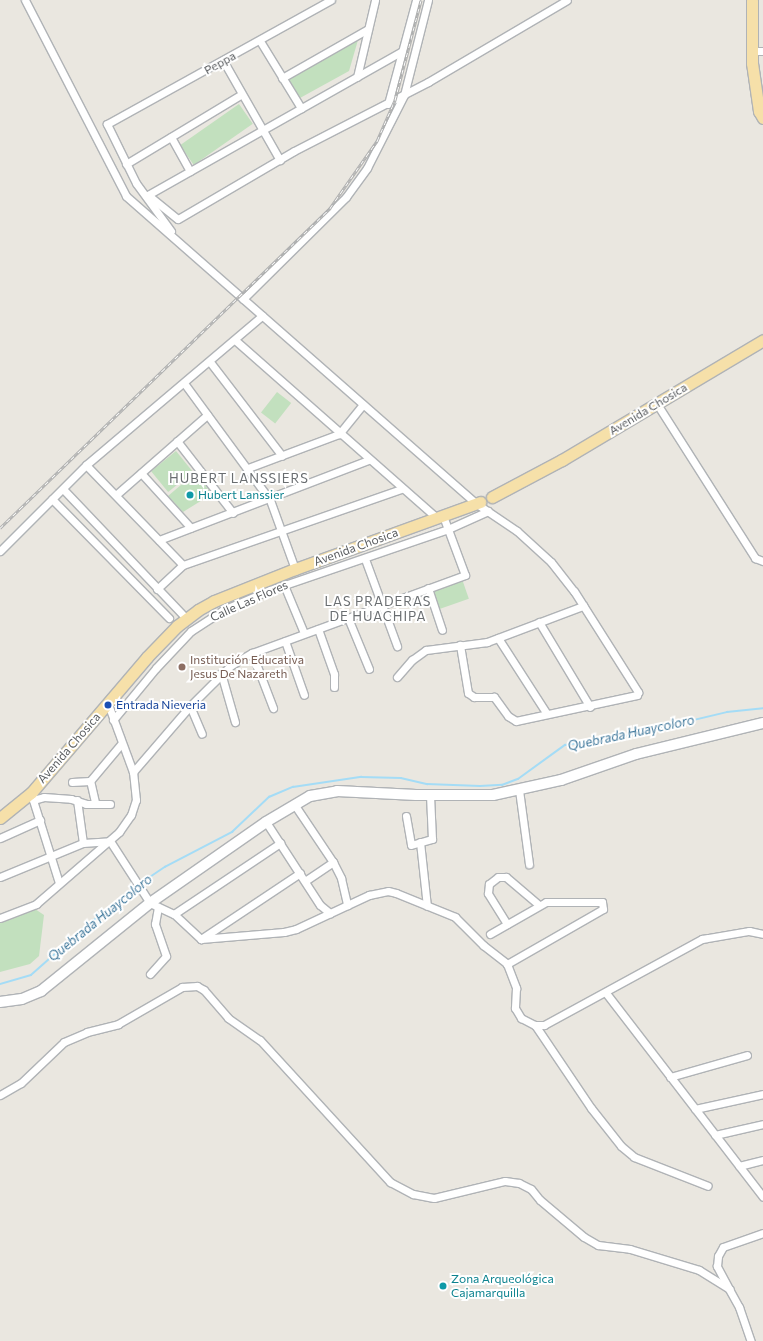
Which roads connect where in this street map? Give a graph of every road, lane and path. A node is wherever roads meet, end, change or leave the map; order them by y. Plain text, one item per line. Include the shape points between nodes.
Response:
1 (25, 0) edge
2 (331, 0) edge
3 (375, 0) edge
4 (416, 0) edge
5 (428, 0) edge
6 (567, 0) edge
7 (752, 0) edge
8 (368, 29) junction
9 (260, 41) junction
10 (402, 51) junction
11 (758, 51) edge
12 (224, 62) junction
13 (357, 77) junction
14 (282, 78) junction
15 (242, 94) junction
16 (404, 95) junction
17 (388, 104) junction
18 (301, 108) junction
19 (763, 118) edge
20 (262, 130) junction
21 (171, 137) junction
22 (280, 160) junction
23 (126, 164) junction
24 (190, 171) junction
25 (147, 196) junction
26 (176, 240) junction
27 (243, 299) junction
28 (262, 316) junction
29 (235, 340) junction
30 (763, 340) edge
31 (210, 362) junction
32 (184, 383) junction
33 (363, 404) junction
34 (657, 404) junction
35 (207, 415) junction
36 (339, 434) junction
37 (177, 441) junction
38 (282, 456) junction
39 (368, 460) junction
40 (86, 465) junction
41 (248, 468) junction
42 (141, 473) junction
43 (63, 489) junction
44 (401, 489) junction
45 (117, 494) junction
46 (492, 497) joint
47 (52, 499) junction
48 (270, 500) junction
49 (482, 506) junction
50 (233, 513) junction
51 (440, 517) junction
52 (191, 528) junction
53 (448, 529) junction
54 (282, 532) junction
55 (160, 540) junction
56 (0, 551) edge
57 (365, 559) junction
58 (763, 561) edge
59 (182, 565) junction
60 (295, 569) junction
61 (284, 585) junction
62 (428, 588) junction
63 (157, 589) junction
64 (382, 605) junction
65 (583, 606) junction
66 (169, 618) dead end
67 (186, 618) junction
68 (348, 618) junction
69 (539, 622) junction
70 (318, 629) junction
71 (442, 630) dead end
72 (304, 633) junction
73 (498, 638) junction
74 (284, 641) junction
75 (460, 645) junction
76 (397, 646) dead end
77 (252, 653) junction
78 (369, 669) dead end
79 (221, 673) junction
80 (397, 677) dead end
81 (334, 687) dead end
82 (304, 695) dead end
83 (108, 704) junction
84 (190, 706) junction
85 (590, 707) junction
86 (274, 708) dead end
87 (547, 714) junction
88 (114, 720) junction
89 (235, 722) dead end
90 (763, 723) edge
91 (202, 734) dead end
92 (121, 744) junction
93 (133, 772) junction
94 (90, 780) junction
95 (72, 782) dead end
96 (520, 790) junction
97 (430, 795) junction
98 (77, 800) junction
99 (95, 802) junction
100 (110, 804) dead end
101 (294, 804) junction
102 (406, 816) dead end
103 (0, 818) edge
104 (40, 820) junction
105 (266, 822) junction
106 (0, 838) edge
107 (110, 841) junction
108 (420, 842) junction
109 (83, 843) junction
110 (280, 843) junction
111 (52, 856) junction
112 (333, 862) junction
113 (529, 864) dead end
114 (300, 873) junction
115 (0, 877) edge
116 (305, 881) junction
117 (59, 883) junction
118 (154, 905) junction
119 (347, 905) junction
120 (539, 905) junction
121 (427, 906) junction
122 (330, 913) junction
123 (174, 914) junction
124 (0, 918) edge
125 (507, 924) junction
126 (490, 934) dead end
127 (763, 934) edge
128 (201, 939) junction
129 (507, 964) junction
130 (150, 974) dead end
131 (606, 993) junction
132 (0, 1002) edge
133 (535, 1025) junction
134 (747, 1055) dead end
135 (670, 1077) junction
136 (763, 1094) edge
137 (0, 1095) edge
138 (695, 1109) junction
139 (763, 1124) edge
140 (715, 1136) junction
141 (763, 1160) edge
142 (739, 1166) junction
143 (708, 1186) dead end
144 (763, 1197) edge
145 (763, 1233) edge
146 (729, 1289) junction
147 (751, 1341) edge

1 - 26 street via 120,187 126,196
2 - 9 street, Peppa
3 - 8 street
4 - 10 street
5 - 16 street
6 - 16 street
7 - 11 main road
8 - 13 street
8 - 14 street
9 - 12 street, Peppa
9 - 14 street
10 - 13 street
10 - 17 street
11 - 19 main road via 759,111
12 - 15 street
12 - 23 street, Peppa via 107,124
13 - 18 street
14 - 18 street
15 - 20 street
15 - 21 street
16 - 17 street
16 - 27 street via 367,168 346,197
17 - 22 street
18 - 20 street
20 - 22 street
20 - 24 street
21 - 23 street
21 - 24 street
22 - 25 street via 178,219
23 - 25 street
24 - 25 street
25 - 26 street
26 - 27 street
27 - 28 street
28 - 29 street
28 - 33 street
29 - 31 street
29 - 36 street
30 - 34 main road, Avenida Chosica
31 - 32 street
31 - 38 street
32 - 35 street
32 - 40 street
33 - 36 street
33 - 49 street
34 - 46 main road, Avenida Chosica via 562,460
34 - 58 street via 755,558
35 - 37 street
35 - 41 street
36 - 38 street
36 - 39 street
37 - 42 street
37 - 50 street
38 - 41 street
39 - 44 street
39 - 48 street
40 - 43 street
40 - 45 street
41 - 48 street
42 - 45 street
42 - 52 street
43 - 47 street
43 - 63 street
44 - 51 street
44 - 54 street
45 - 55 street
46 - 49 main road, Avenida Chosica
47 - 56 street
47 - 66 street
48 - 50 street
48 - 54 street
49 - 51 main road, Avenida Chosica
49 - 53 street, Calle Las Flores
49 - 65 street via 517,531 551,562
50 - 52 street
51 - 53 street
51 - 60 main road, Avenida Chosica
52 - 55 street
53 - 57 street, Calle Las Flores
53 - 62 street via 465,575
54 - 59 street
54 - 60 street
55 - 59 street
57 - 61 street, Calle Las Flores
57 - 64 street
59 - 63 street
60 - 67 main road, Avenida Chosica via 214,601
61 - 72 street
61 - 88 street, Calle Las Flores via 223,610 191,631 156,668
62 - 64 street
62 - 71 street
63 - 67 street
64 - 68 street
64 - 76 street
65 - 69 street
65 - 85 street via 638,692 635,697
67 - 83 main road, Avenida Chosica via 148,656
68 - 70 street
68 - 78 street
69 - 73 street
69 - 85 street
70 - 72 street
70 - 81 street via 334,674
72 - 74 street
73 - 75 street
73 - 87 street
74 - 77 street
74 - 82 street
75 - 80 street via 426,650 412,660
75 - 87 street via 468,693 474,697 494,697 508,716 516,721
77 - 79 street
77 - 86 street
79 - 84 street
79 - 89 street
83 - 88 street
83 - 103 main road, Avenida Chosica via 31,793
84 - 91 street
84 - 93 street
85 - 87 street
88 - 92 street
90 - 96 main road via 636,754 561,780
92 - 93 street
92 - 94 street
93 - 107 street via 136,800 131,815
94 - 95 street
94 - 99 street
96 - 97 main road via 478,796
96 - 113 street
97 - 101 main road via 337,791 310,796
97 - 108 street via 432,839
98 - 99 street via 86,804
98 - 104 street via 44,797 34,800
98 - 109 street
99 - 100 street
101 - 105 main road
101 - 112 street
102 - 108 street via 411,845
104 - 106 street
104 - 111 street
105 - 110 street
105 - 118 main road
107 - 109 street
107 - 117 street
107 - 118 street
108 - 121 street
109 - 111 street
110 - 114 street
110 - 123 street
111 - 115 street
111 - 117 street
112 - 116 street
112 - 119 street via 341,878
114 - 116 street
114 - 128 street
116 - 122 street via 320,905
117 - 124 street via 28,910
118 - 123 street
118 - 130 street via 155,924 166,956
118 - 132 main road via 41,991 22,999
119 - 121 street via 369,895 388,891
119 - 122 street
120 - 125 street
120 - 125 street via 506,877 498,877 489,884 488,893
120 - 129 street via 546,902 598,901 604,906 603,909
121 - 129 street via 455,917 483,946
122 - 128 street via 284,932
123 - 128 street
125 - 126 street
127 - 131 street via 749,931 702,939
129 - 133 street via 516,988 515,1008 521,1018
131 - 133 street via 544,1025
131 - 135 street
133 - 143 street via 591,1108 621,1146 634,1157
134 - 135 street
135 - 138 street
136 - 138 street
137 - 146 street via 21,1083 64,1042 86,1032 118,1024 182,987 197,986 204,990 228,1018 260,1040 390,1182 399,1188 434,1198 505,1181 519,1183 531,1189 540,1200 598,1245 630,1248 699,1270
138 - 140 street
139 - 140 street
140 - 142 street
141 - 142 street
142 - 144 street
145 - 146 street via 723,1247 718,1256 718,1266
146 - 147 street via 739,1307

